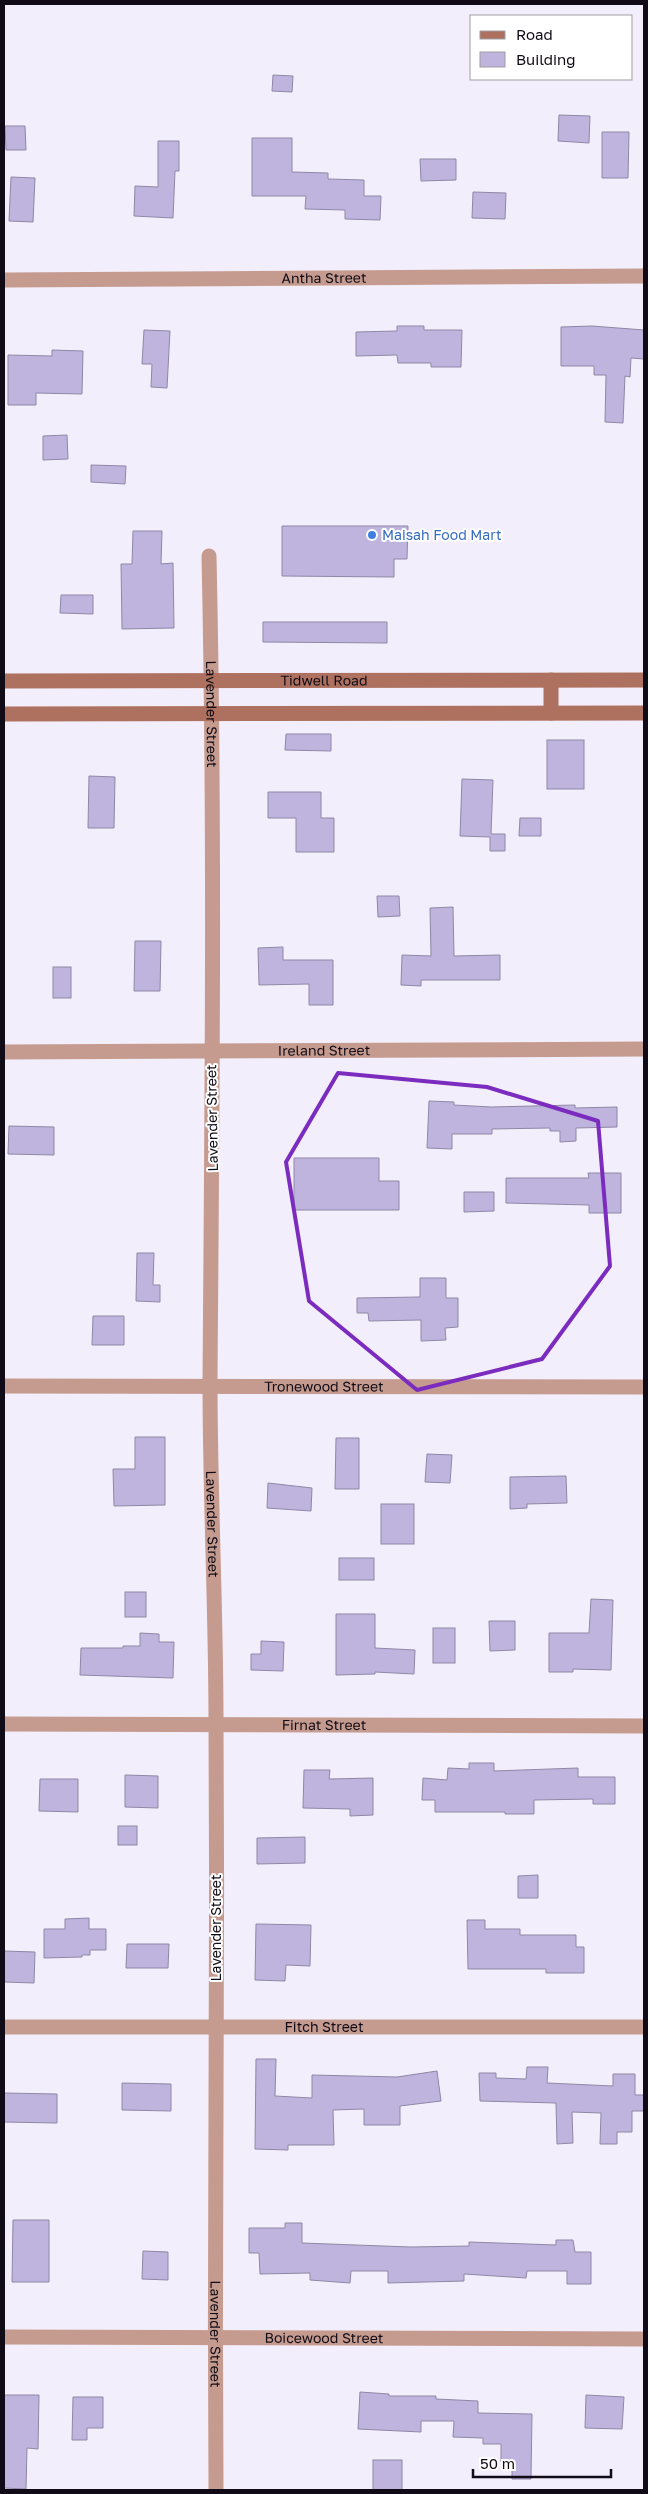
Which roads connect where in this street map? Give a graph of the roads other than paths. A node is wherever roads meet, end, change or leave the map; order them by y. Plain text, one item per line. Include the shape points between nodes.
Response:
1 (644, 276) edge
2 (4, 280) edge
3 (209, 556) dead end
4 (212, 680) junction
5 (551, 680) junction
6 (644, 680) edge
7 (4, 681) edge
8 (551, 712) junction
9 (644, 713) edge
10 (4, 714) edge
11 (213, 714) junction
12 (644, 1049) edge
13 (211, 1051) junction
14 (4, 1052) edge
15 (4, 1386) edge
16 (210, 1387) junction
17 (644, 1388) edge
18 (4, 1724) edge
19 (216, 1724) junction
20 (644, 1726) edge
21 (215, 2026) junction
22 (4, 2027) edge
23 (644, 2027) edge
24 (214, 2336) junction
25 (4, 2337) edge
26 (644, 2339) edge
27 (216, 2490) edge

1 - 2 street, Antha Street
3 - 4 street, Lavender Street
4 - 5 main road, Tidwell Road
4 - 7 main road, Tidwell Road
4 - 11 street, Lavender Street
5 - 6 main road, Tidwell Road
5 - 8 main road
8 - 9 main road
8 - 11 main road
10 - 11 main road
11 - 13 street, Lavender Street
12 - 13 street, Ireland Street
13 - 14 street, Ireland Street
13 - 16 street, Lavender Street
15 - 16 street, Tronewood Street
16 - 17 street, Tronewood Street
16 - 19 street, Lavender Street
18 - 19 street, Firnat Street
19 - 20 street, Firnat Street
19 - 21 street, Lavender Street
21 - 22 street, Fitch Street
21 - 23 street, Fitch Street
21 - 24 street, Lavender Street
24 - 25 street, Boicewood Street
24 - 26 street, Boicewood Street
24 - 27 street, Lavender Street

